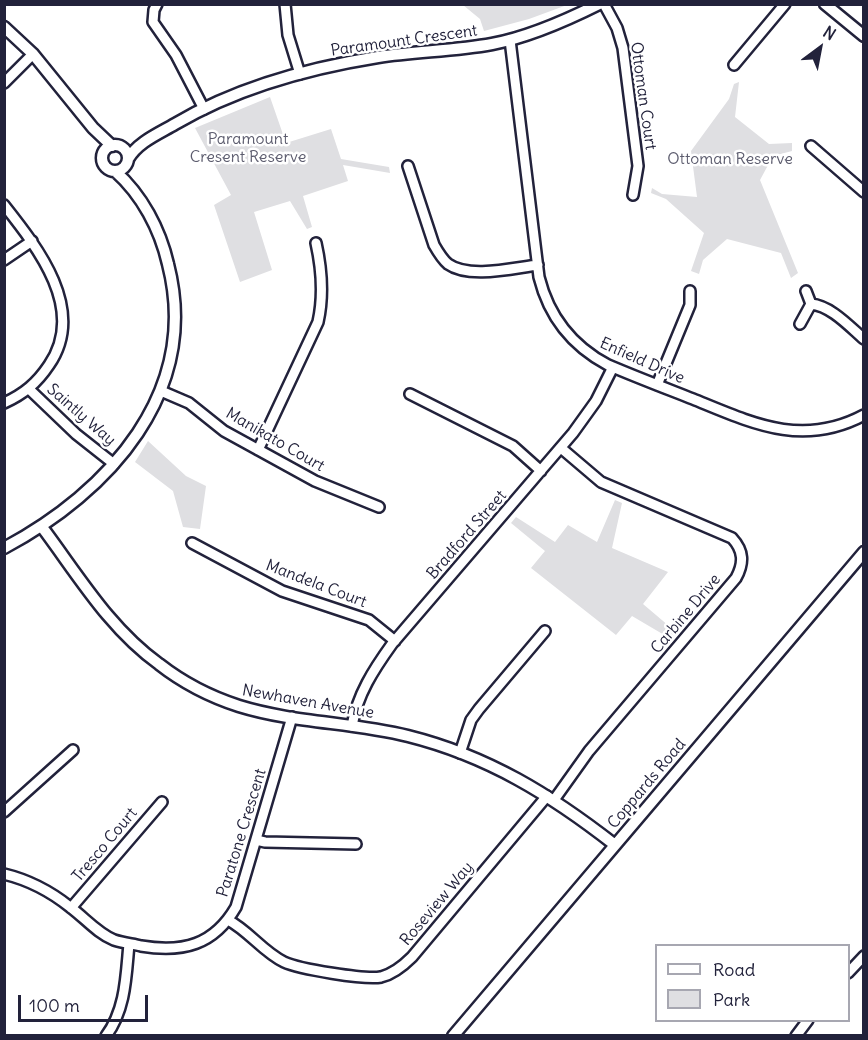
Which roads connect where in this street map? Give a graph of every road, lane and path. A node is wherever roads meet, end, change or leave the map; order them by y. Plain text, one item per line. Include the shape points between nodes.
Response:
1 (157, 4) edge
2 (285, 4) edge
3 (602, 4) edge
4 (785, 4) edge
5 (825, 4) edge
6 (4, 27) edge
7 (864, 36) edge
8 (510, 40) junction
9 (33, 54) junction
10 (734, 65) dead end
11 (300, 74) junction
12 (4, 83) edge
13 (204, 109) junction
14 (93, 128) junction
15 (148, 140) junction
16 (116, 146) junction
17 (811, 146) dead end
18 (103, 155) junction
19 (128, 161) junction
20 (408, 166) dead end
21 (115, 171) junction
22 (133, 189) junction
23 (864, 192) edge
24 (633, 195) dead end
25 (4, 205) edge
26 (32, 241) junction
27 (316, 243) dead end
28 (4, 260) edge
29 (538, 265) junction
30 (690, 291) dead end
31 (806, 291) dead end
32 (811, 304) junction
33 (800, 324) dead end
34 (864, 339) edge
35 (613, 367) junction
36 (657, 385) junction
37 (28, 389) junction
38 (161, 391) junction
39 (410, 393) dead end
40 (4, 403) edge
41 (864, 415) edge
42 (561, 448) junction
43 (258, 450) junction
44 (114, 464) junction
45 (541, 471) junction
46 (379, 507) dead end
47 (42, 527) junction
48 (192, 543) dead end
49 (4, 549) edge
50 (864, 552) edge
51 (545, 631) dead end
52 (395, 641) junction
53 (292, 717) junction
54 (352, 726) junction
55 (73, 750) dead end
56 (460, 753) junction
57 (551, 798) junction
58 (162, 801) dead end
59 (4, 812) edge
60 (256, 840) junction
61 (356, 844) dead end
62 (615, 845) junction
63 (4, 874) edge
64 (71, 908) junction
65 (228, 920) junction
66 (129, 944) junction
67 (864, 956) edge
68 (850, 972) edge
69 (806, 1022) edge
70 (106, 1035) edge
71 (453, 1035) edge
72 (796, 1035) edge

1 - 13 street via 153,22 176,55
2 - 11 street via 288,35
3 - 8 street, Paramount Crescent
3 - 24 street, Ottoman Court via 617,28 623,48 638,166
4 - 10 street
5 - 7 street
6 - 9 street
8 - 11 street, Paramount Crescent via 378,57
8 - 29 street, Enfield Drive
9 - 12 street
9 - 14 street
11 - 13 street, Paramount Crescent
13 - 15 street, Paramount Crescent
14 - 16 street
14 - 18 street
15 - 16 street, Paramount Crescent
15 - 19 street, Paramount Crescent via 139,145
16 - 18 street via 106,149
16 - 19 street via 126,152
17 - 23 street
18 - 21 street via 105,166
19 - 21 street
19 - 22 street
20 - 29 street via 434,245 449,264 476,272
21 - 22 street
22 - 38 street via 165,252 174,294 175,333
25 - 26 street
26 - 28 street
26 - 37 street via 58,293 63,326 58,350
27 - 43 street via 322,280 318,322
29 - 35 street, Enfield Drive via 542,289 555,320 585,352
30 - 36 street via 690,305
31 - 32 street
32 - 33 street
32 - 34 street via 828,309
35 - 36 street, Enfield Drive
35 - 42 street, Bradford Street via 586,417
36 - 41 street, Enfield Drive via 778,430 832,428
37 - 40 street
37 - 44 street, Saintly Way via 70,430
38 - 43 street, Manikato Court via 189,403
38 - 44 street via 146,423
39 - 45 street via 513,446
42 - 45 street, Bradford Street
42 - 57 street, Carbine Drive via 601,482 732,538 742,560 736,578
43 - 46 street, Manikato Court via 315,481
44 - 47 street
45 - 52 street, Bradford Street
47 - 49 street
47 - 53 street, Newhaven Avenue via 115,626 160,666 229,702
48 - 52 street, Mandela Court via 282,591 369,620
50 - 62 street, Coppards Road
51 - 56 street via 471,720
52 - 54 street, Bradford Street via 358,699
53 - 54 street, Newhaven Avenue
53 - 60 street, Paratone Crescent
54 - 56 street, Newhaven Avenue via 407,736
55 - 59 street
56 - 57 street, Newhaven Avenue
57 - 62 street, Newhaven Avenue
57 - 65 street, Roseview Way via 412,957 387,975 361,977 285,962
58 - 64 street, Tresco Court
60 - 61 street
60 - 65 street, Paratone Crescent via 241,894
62 - 71 street, Coppards Road
63 - 64 street, Paratone Crescent via 33,883
64 - 66 street, Paratone Crescent via 102,933
65 - 66 street, Paratone Crescent via 211,937 180,948
66 - 70 street via 122,1003
67 - 68 street
69 - 72 street

